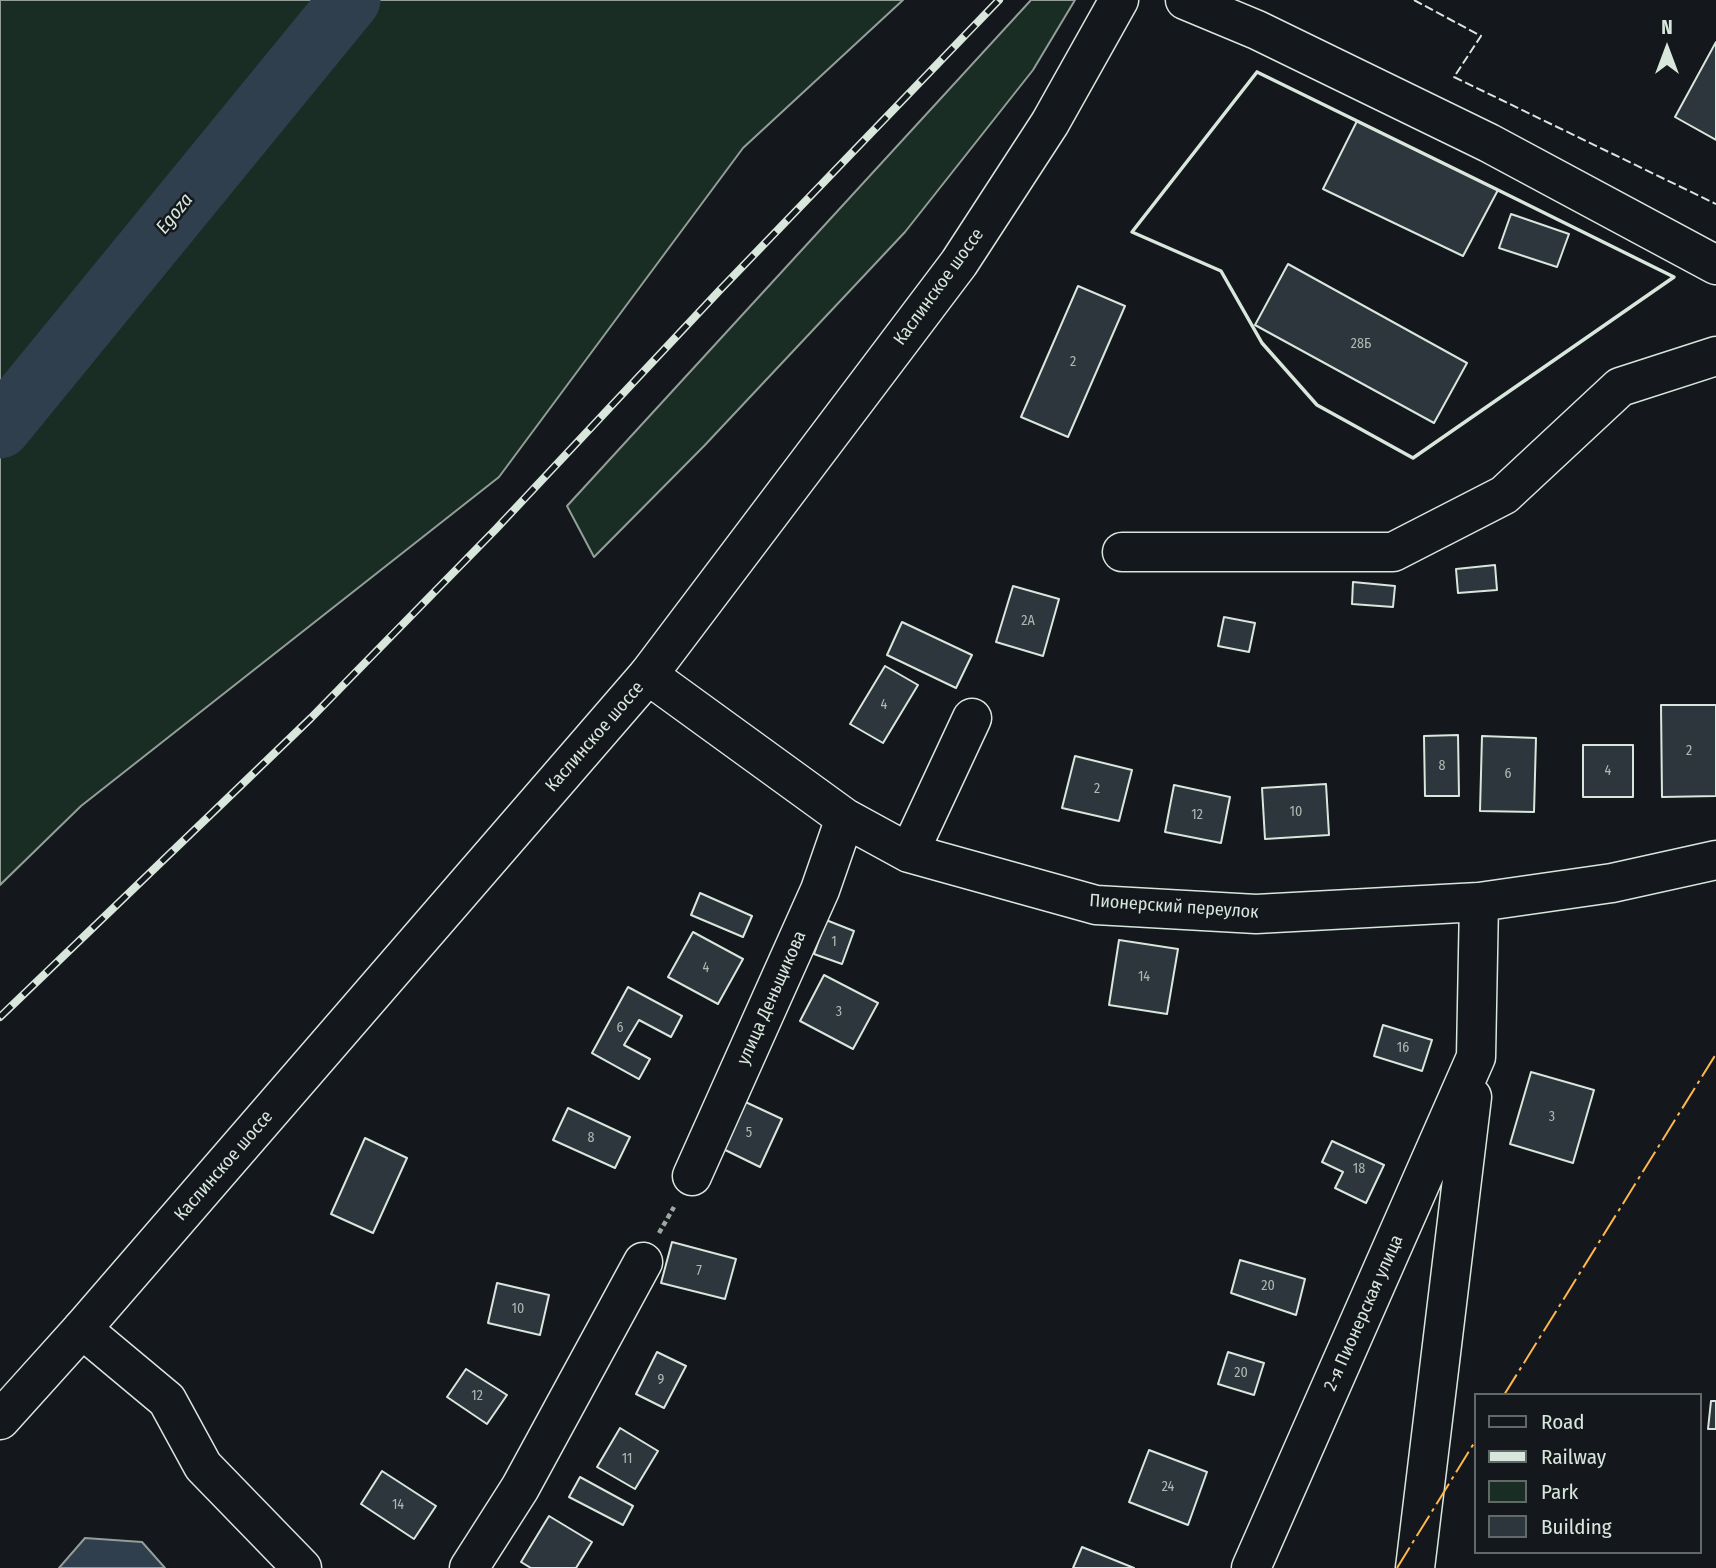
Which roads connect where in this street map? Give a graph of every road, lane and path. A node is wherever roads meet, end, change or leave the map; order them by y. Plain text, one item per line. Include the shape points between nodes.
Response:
1 (1119, 0) edge
2 (1185, 0) edge
3 (1716, 264) edge
4 (1716, 356) edge
5 (1122, 552) dead end
6 (648, 675) junction
7 (972, 718) dead end
8 (845, 818) junction
9 (909, 853) junction
10 (1716, 860) edge
11 (1479, 902) junction
12 (1476, 1057) junction
13 (692, 1176) joint
14 (643, 1262) joint
15 (82, 1329) junction
16 (0, 1420) edge
17 (302, 1568) edge
18 (470, 1568) edge
19 (1251, 1568) edge
20 (1415, 1568) edge

1 - 6 street, Каслинское шоссе via 1050,123 959,263
2 - 3 street via 1257,30 1489,143
4 - 5 street via 1620,387 1504,495 1393,552
6 - 8 street, Пионерский переулок
6 - 15 street, Каслинское шоссе
7 - 9 street
8 - 9 street, Пионерский переулок
8 - 13 street, улица Деньщикова via 820,890
9 - 11 street, Пионерский переулок via 1096,905 1256,914
10 - 11 street, Пионерский переулок via 1612,883
11 - 12 street, 2-я Пионерская улица
12 - 19 street, 2-я Пионерская улица
12 - 20 street, 2-я Пионерская улица
13 - 14 path
14 - 18 street via 520,1488
15 - 16 street, Каслинское шоссе
15 - 17 street via 167,1400 203,1466

